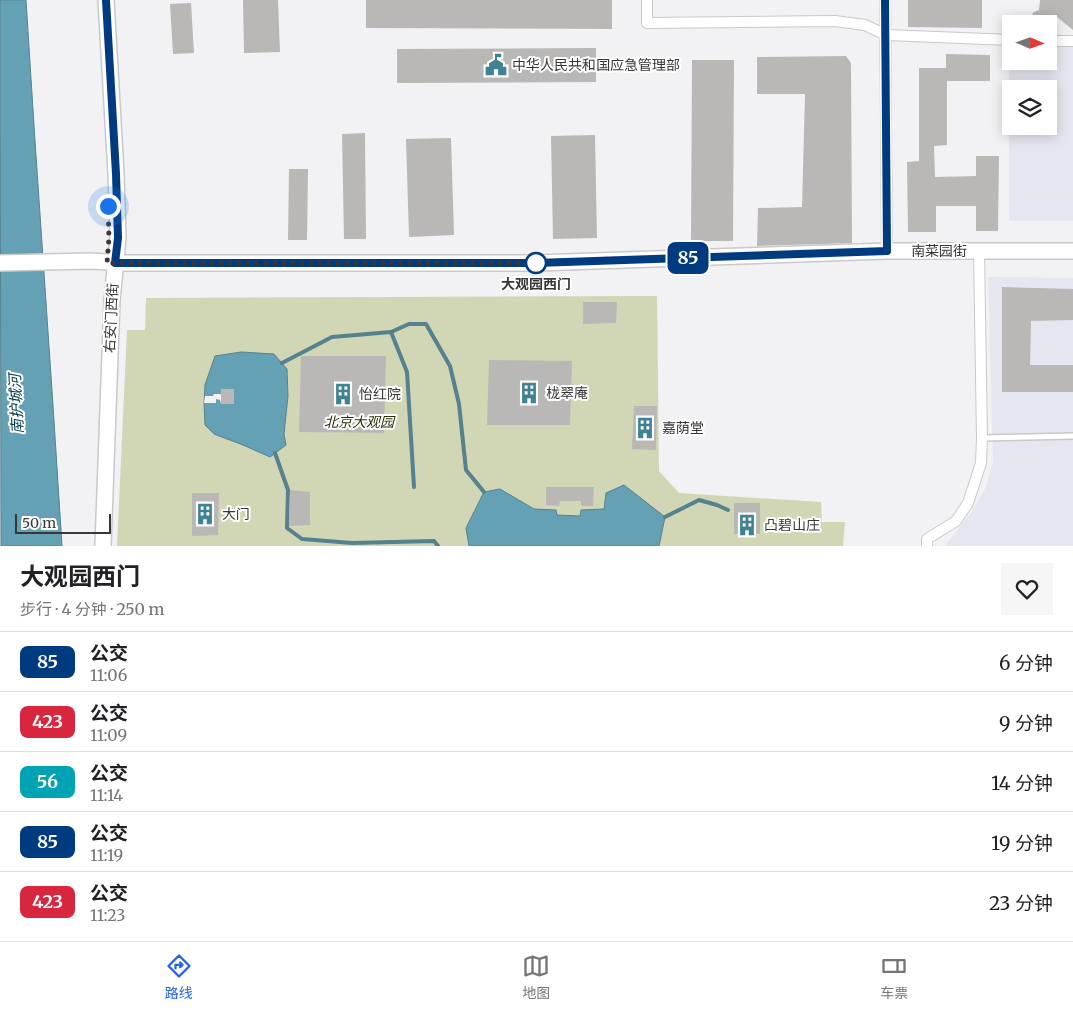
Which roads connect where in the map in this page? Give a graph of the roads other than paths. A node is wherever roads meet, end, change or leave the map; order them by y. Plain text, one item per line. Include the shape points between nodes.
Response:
1 (98, 0) edge
2 (106, 0) edge
3 (647, 0) edge
4 (885, 0) edge
5 (886, 35) junction
6 (1002, 40) edge
7 (1058, 41) edge
8 (1073, 41) edge
9 (887, 251) junction
10 (979, 251) junction
11 (1073, 251) edge
12 (0, 263) edge
13 (111, 263) junction
14 (1073, 436) edge
15 (982, 438) junction
16 (103, 546) edge
17 (927, 546) edge

1 - 13 street, 右安门西街
2 - 13 street, 右安门西街 via 118,238
3 - 5 street via 647,23 835,21 865,25
4 - 5 street
5 - 6 street
5 - 9 street
7 - 8 street
9 - 10 street, 南菜园街
9 - 13 street, 南菜园街 via 536,263
10 - 11 street, 南菜园街
10 - 15 street
12 - 13 street, 南菜园街
13 - 16 street, 右安门西街
14 - 15 lane
15 - 17 street via 981,464 968,503 956,521 927,539

